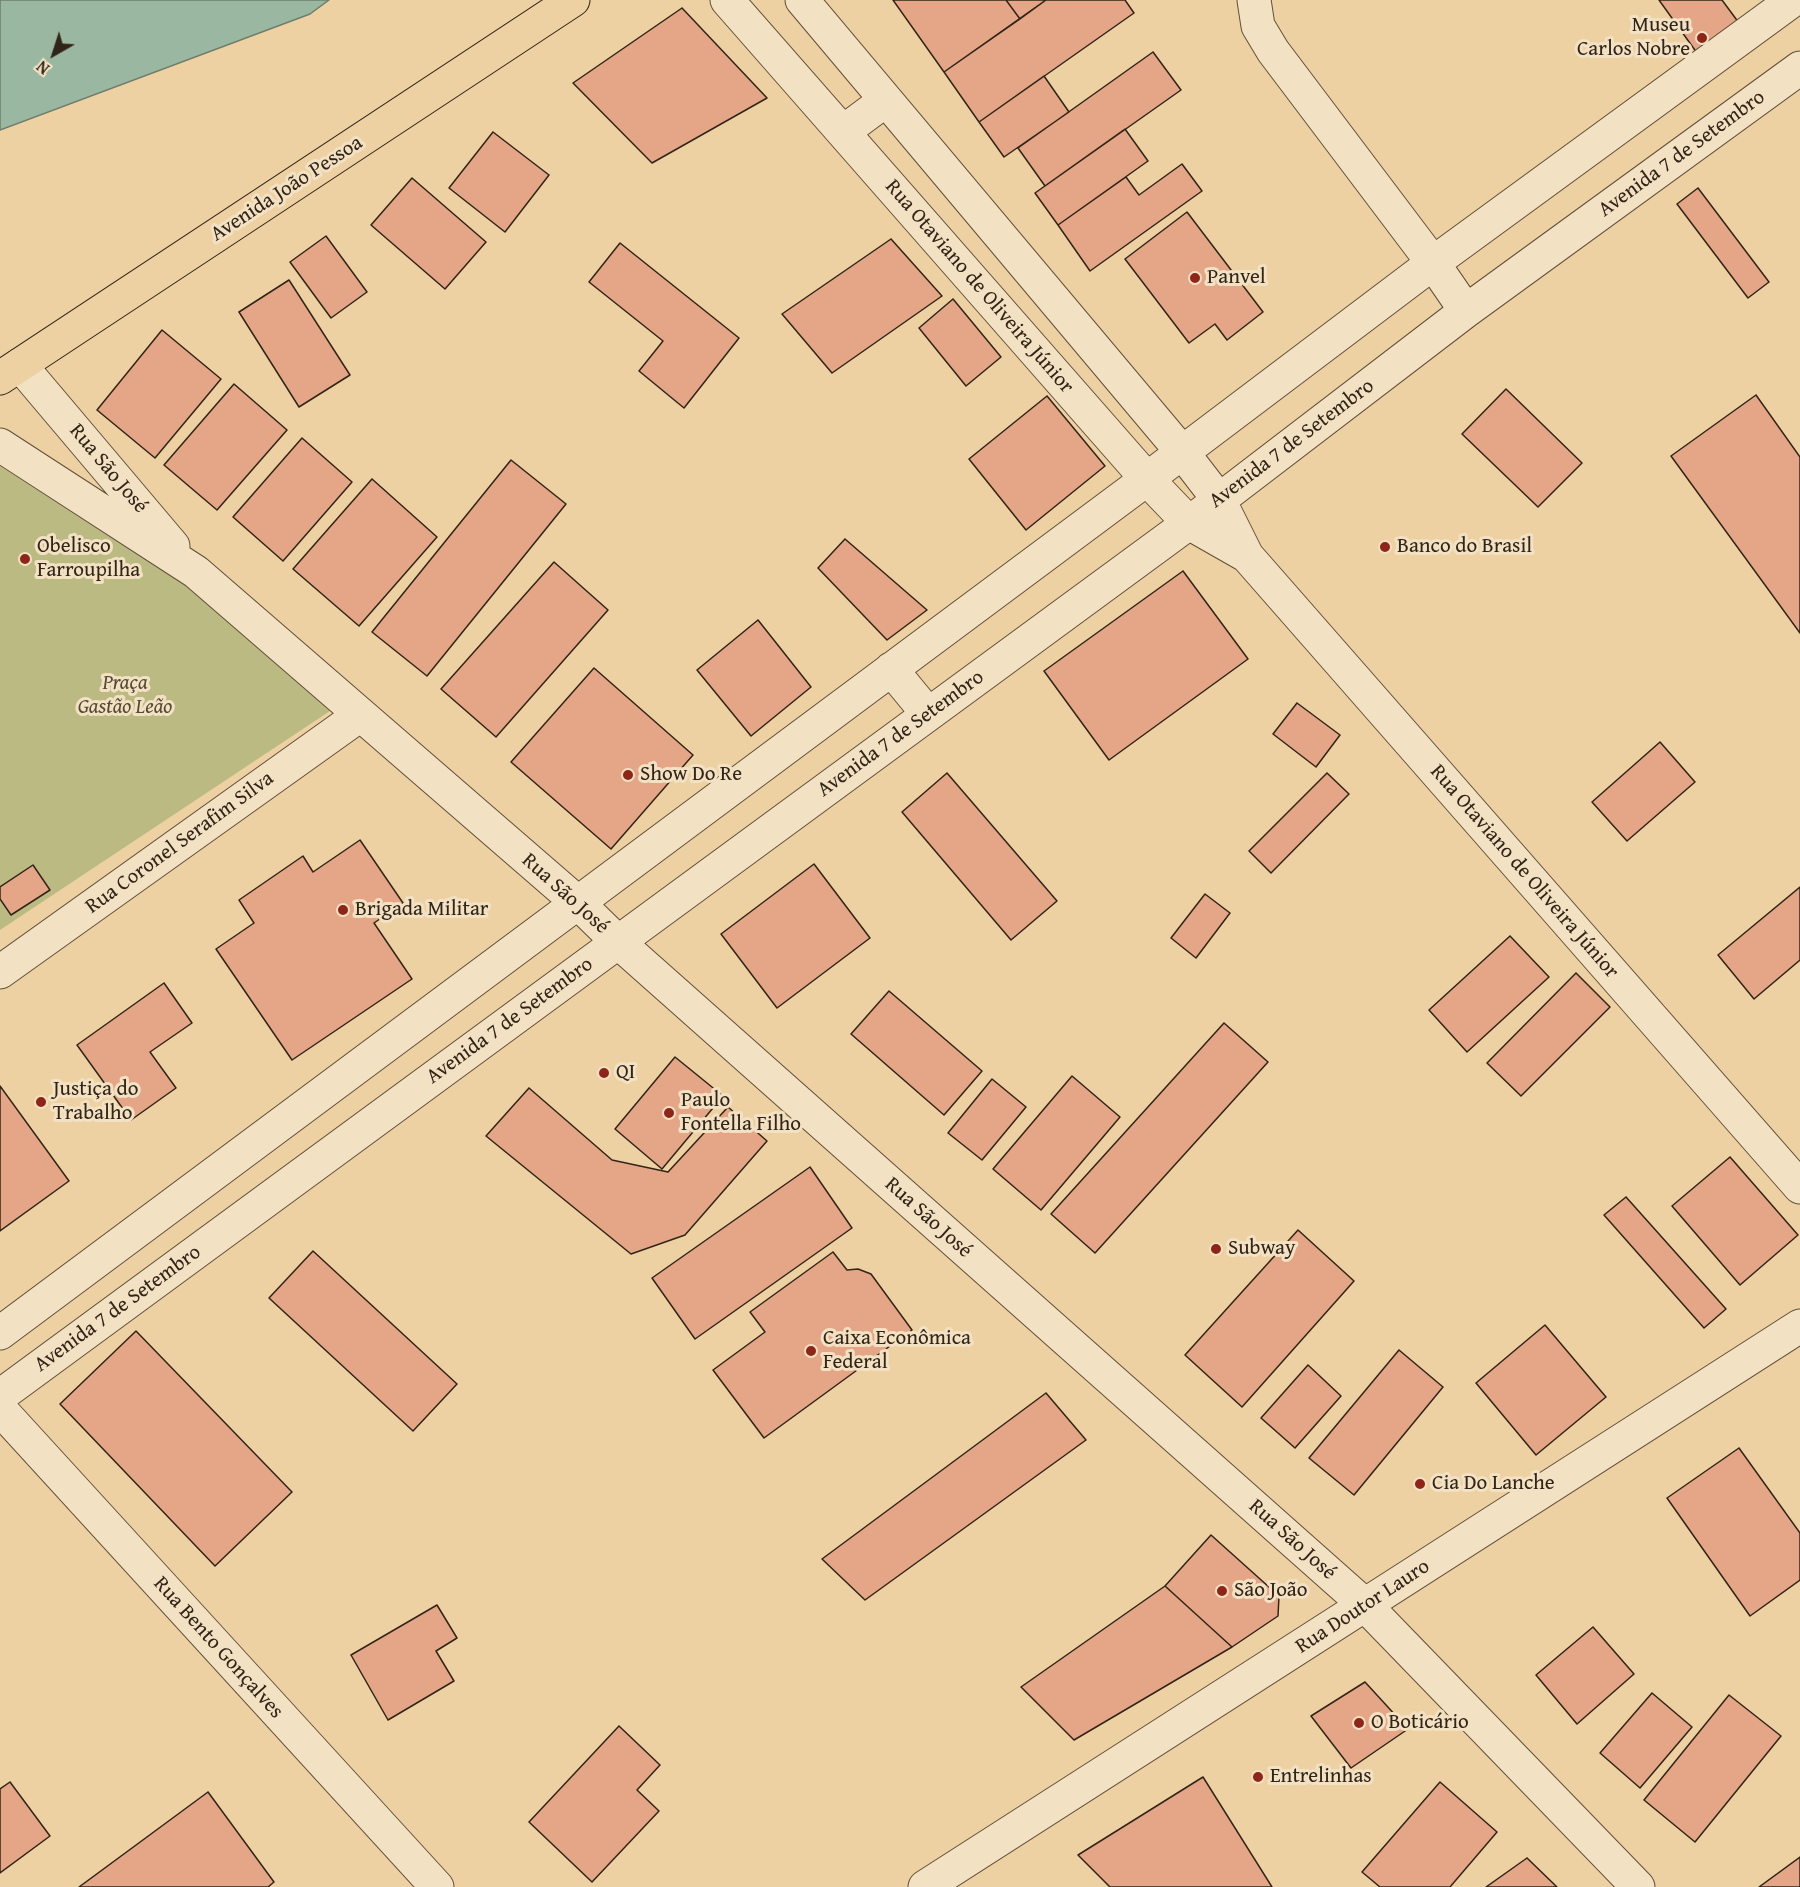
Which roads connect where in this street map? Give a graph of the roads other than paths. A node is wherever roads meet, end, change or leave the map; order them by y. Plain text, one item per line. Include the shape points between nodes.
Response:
1 (573, 0) edge
2 (727, 0) edge
3 (802, 0) edge
4 (1254, 0) edge
5 (1793, 0) edge
6 (1800, 68) edge
7 (886, 100) junction
8 (843, 132) junction
9 (1021, 261) junction
10 (1434, 263) junction
11 (984, 292) junction
12 (1466, 311) junction
13 (10, 371) edge
14 (0, 445) edge
15 (1182, 452) junction
16 (1147, 478) junction
17 (1220, 500) junction
18 (1190, 522) junction
19 (1247, 556) junction
20 (196, 572) junction
21 (891, 669) junction
22 (928, 714) junction
23 (360, 715) junction
24 (577, 902) junction
25 (618, 942) junction
26 (0, 972) edge
27 (1800, 1187) edge
28 (1800, 1326) edge
29 (0, 1333) edge
30 (0, 1396) edge
31 (0, 1409) edge
32 (1365, 1605) junction
33 (437, 1887) edge
34 (925, 1887) edge
35 (1638, 1887) edge

1 - 13 main road, Avenida João Pessoa
2 - 8 street, Rua Otaviano de Oliveira Júnior
3 - 7 street, Rua Otaviano de Oliveira Júnior
4 - 10 street via 1258,26 1274,51
5 - 10 street
6 - 12 street, Avenida 7 de Setembro
7 - 8 street
7 - 9 street, Rua Otaviano de Oliveira Júnior
8 - 11 street, Rua Otaviano de Oliveira Júnior
9 - 11 street
9 - 15 street, Rua Otaviano de Oliveira Júnior
10 - 12 street
10 - 15 street
11 - 16 street, Rua Otaviano de Oliveira Júnior
12 - 17 street, Avenida 7 de Setembro
13 - 20 street, Rua São José
14 - 20 street, Rua São José
15 - 16 street
15 - 17 street, Rua Otaviano de Oliveira Júnior
16 - 18 street, Rua Otaviano de Oliveira Júnior
16 - 21 street
17 - 18 street, Avenida 7 de Setembro
17 - 19 street, Rua Otaviano de Oliveira Júnior
18 - 19 street, Rua Otaviano de Oliveira Júnior
18 - 22 street, Avenida 7 de Setembro
19 - 27 street, Rua Otaviano de Oliveira Júnior
20 - 23 street, Rua São José
21 - 22 street
21 - 24 street
22 - 25 street, Avenida 7 de Setembro
23 - 24 street, Rua São José
23 - 26 street, Rua Coronel Serafim Silva
24 - 25 street, Rua São José
24 - 29 street
25 - 30 street, Avenida 7 de Setembro
25 - 32 street, Rua São José
28 - 32 street, Rua Doutor Lauro
31 - 33 street, Rua Bento Gonçalves
32 - 34 street, Rua Doutor Lauro
32 - 35 street, Rua São José

